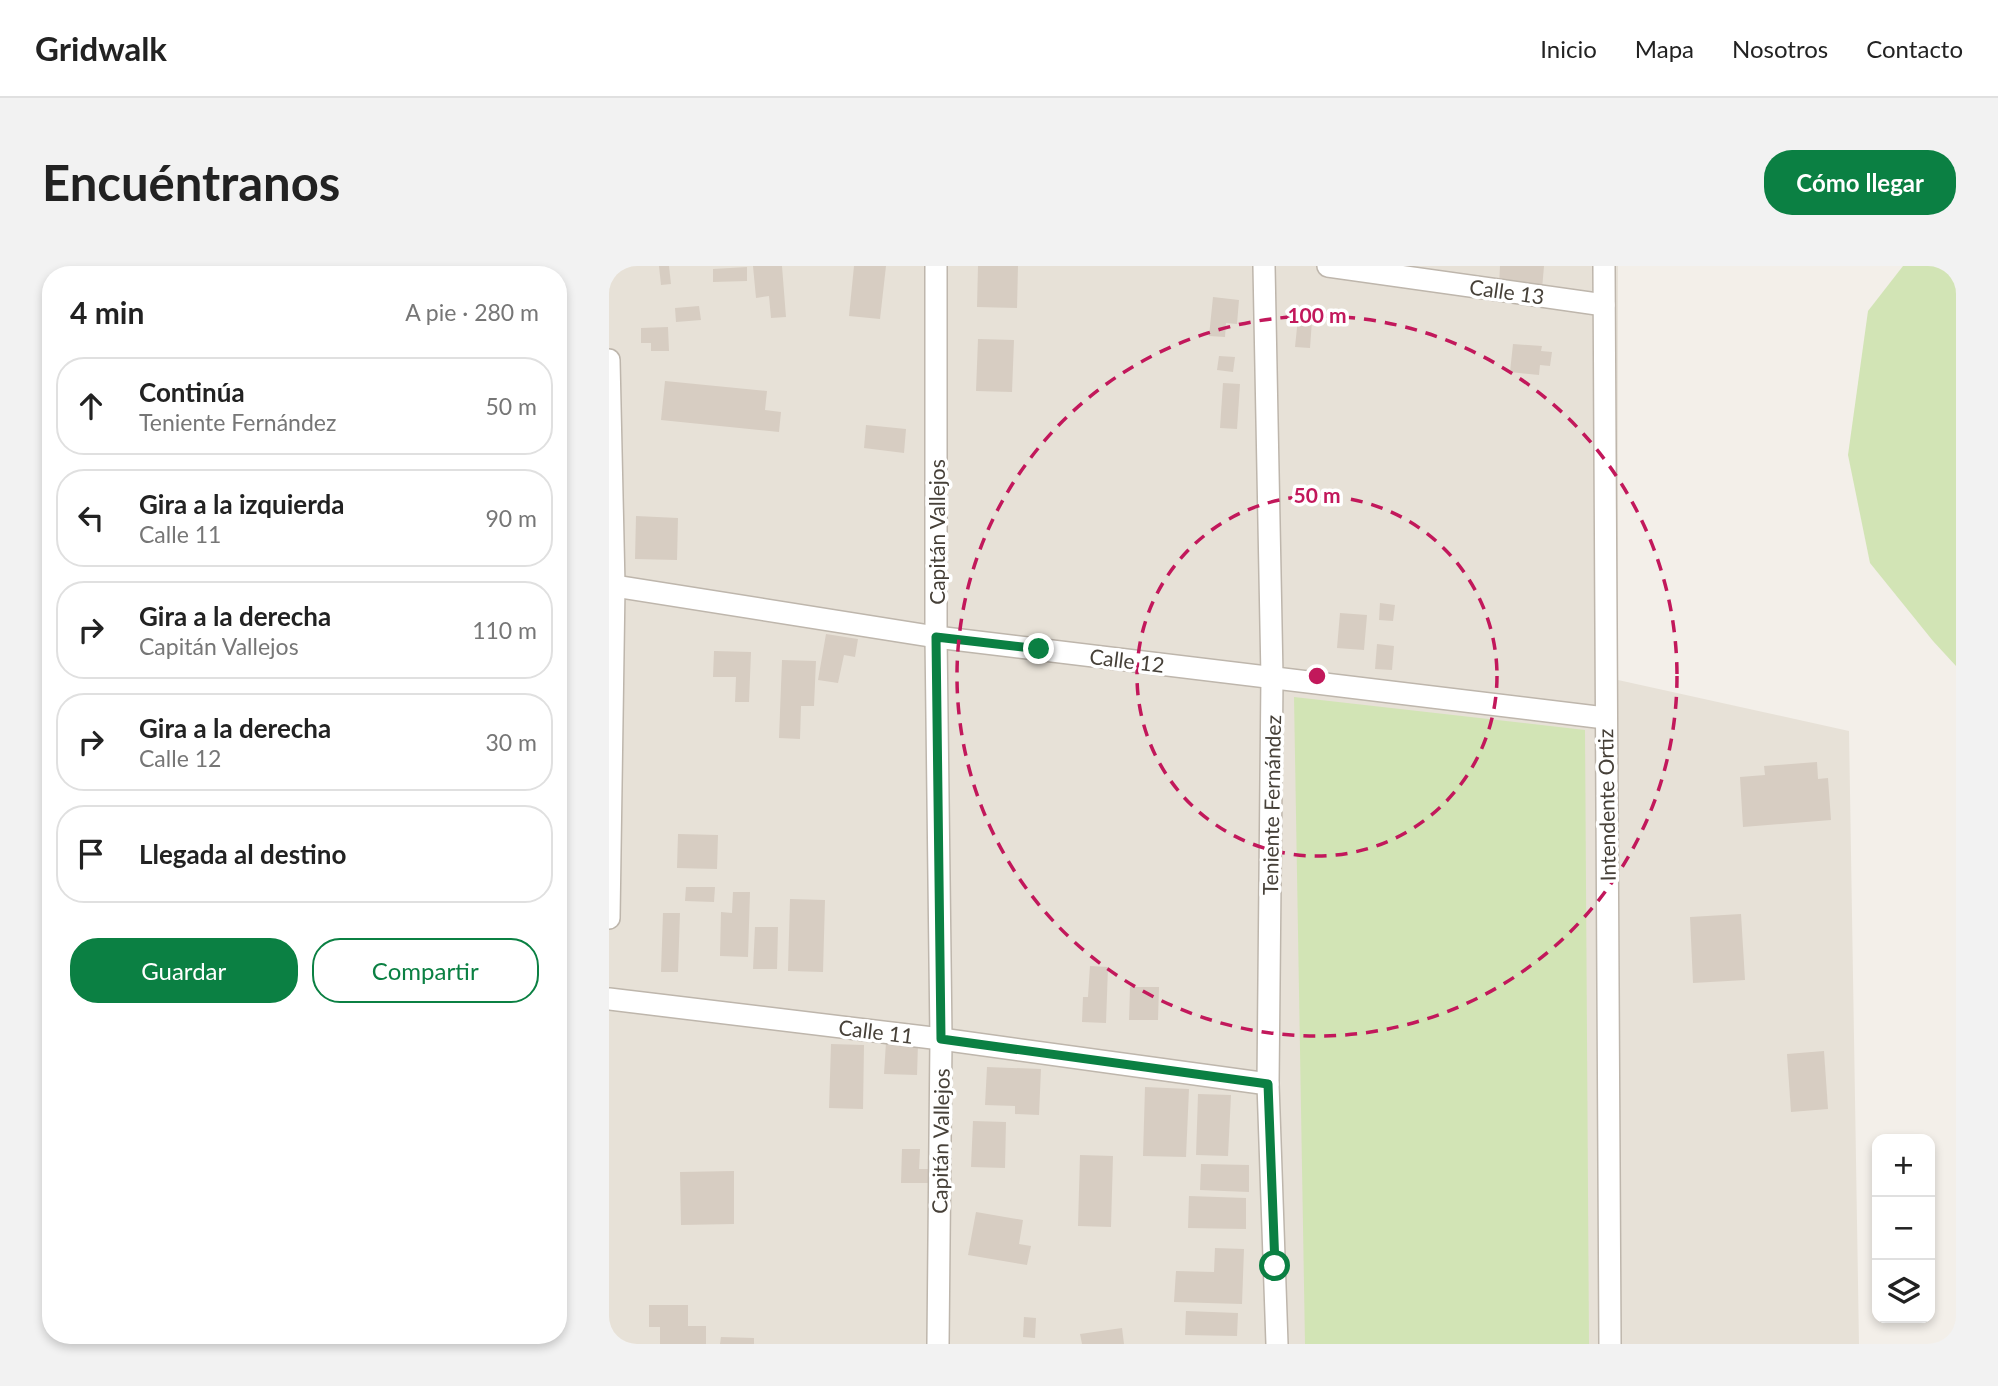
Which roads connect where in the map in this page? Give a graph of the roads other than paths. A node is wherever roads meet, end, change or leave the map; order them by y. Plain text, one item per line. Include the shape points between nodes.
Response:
1 (936, 266) edge
2 (1264, 266) edge
3 (1328, 266) edge
4 (1604, 266) edge
5 (1604, 304) junction
6 (609, 360) edge
7 (612, 585) edge
8 (936, 637) junction
9 (1272, 677) junction
10 (1605, 718) junction
11 (609, 918) edge
12 (609, 999) edge
13 (941, 1039) junction
14 (1268, 1084) junction
15 (938, 1344) edge
16 (1277, 1344) edge
17 (1610, 1344) edge

1 - 8 street, Capitán Vallejos
2 - 9 street, Teniente Fernández
3 - 5 street, Calle 13
4 - 5 street, Intendente Ortiz
5 - 10 street, Intendente Ortiz
6 - 7 street
7 - 8 street, Calle 12
7 - 11 street
8 - 9 street, Calle 12
8 - 13 street, Capitán Vallejos
9 - 10 street, Calle 12
9 - 14 street, Teniente Fernández
10 - 17 street, Intendente Ortiz
12 - 13 street, Calle 11
13 - 14 street, Calle 11
13 - 15 street, Capitán Vallejos
14 - 16 street, Teniente Fernández

